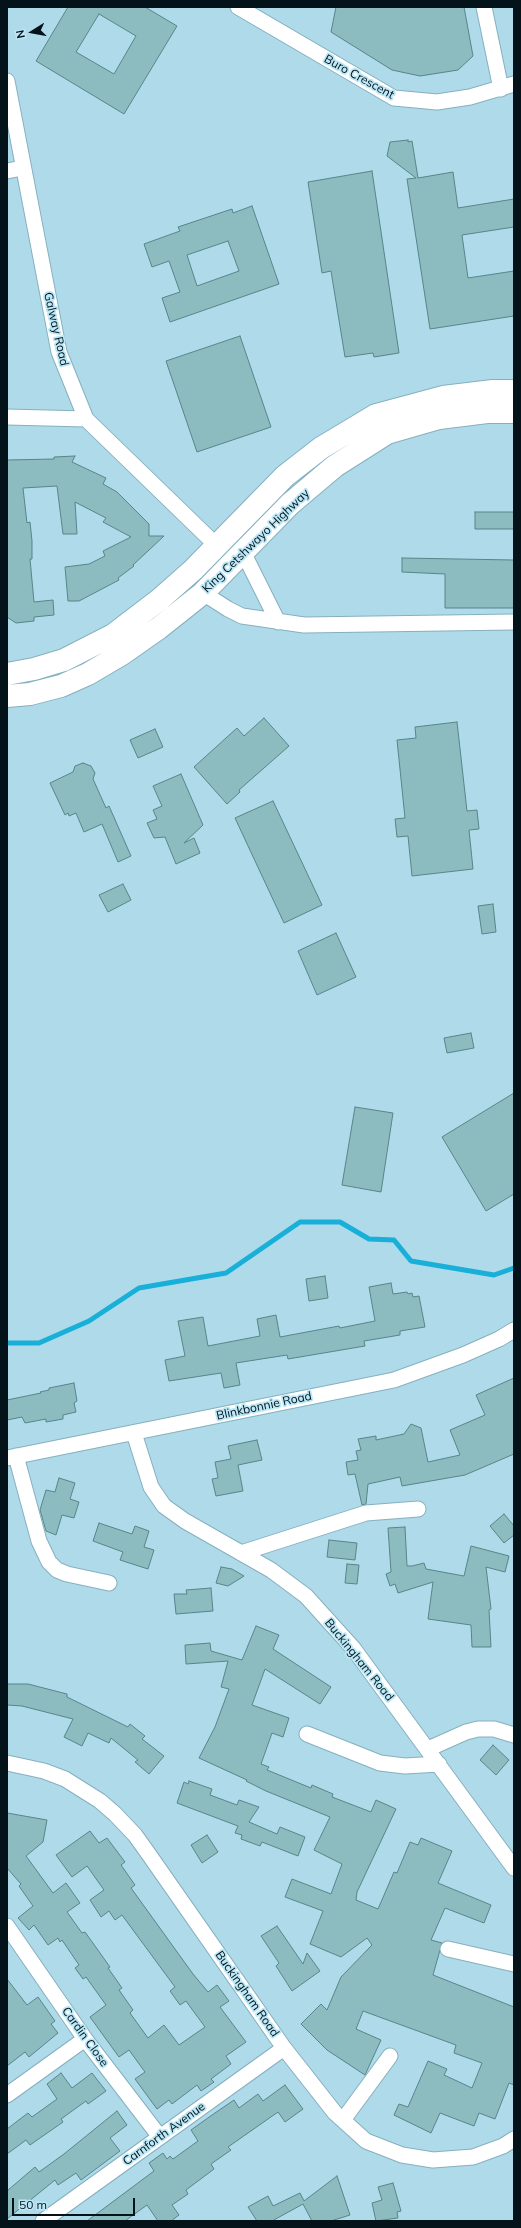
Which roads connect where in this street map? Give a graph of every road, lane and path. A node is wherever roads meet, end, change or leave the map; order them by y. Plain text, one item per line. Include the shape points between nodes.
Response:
1 (238, 7) edge
2 (484, 7) edge
3 (7, 81) edge
4 (507, 87) edge
5 (22, 168) junction
6 (7, 171) edge
7 (514, 391) edge
8 (514, 412) edge
9 (7, 417) edge
10 (86, 419) junction
11 (216, 545) junction
12 (243, 552) junction
13 (203, 593) junction
14 (278, 622) junction
15 (514, 622) edge
16 (7, 674) edge
17 (7, 696) edge
18 (514, 1330) edge
19 (134, 1433) junction
20 (12, 1457) edge
21 (418, 1509) dead end
22 (241, 1553) junction
23 (109, 1583) dead end
24 (307, 1734) dead end
25 (514, 1735) edge
26 (428, 1748) junction
27 (7, 1763) edge
28 (440, 1764) junction
29 (514, 1868) edge
30 (9, 1933) edge
31 (448, 1949) dead end
32 (514, 1964) edge
33 (85, 2039) junction
34 (284, 2048) junction
35 (390, 2056) dead end
36 (7, 2095) edge
37 (343, 2120) junction
38 (160, 2138) junction
39 (514, 2139) edge
40 (43, 2221) edge

1 - 4 street, Buro Crescent via 394,98 437,102 470,97
2 - 4 street
3 - 5 street, Galway Road
5 - 6 street
5 - 10 street, Galway Road via 59,352
7 - 11 main road, King Cetshwayo Highway via 442,397 376,415 321,448 285,476
8 - 12 main road, King Cetshwayo Highway via 487,412 439,418 387,433 335,466 290,504
9 - 10 street
10 - 11 street, Galway Road
11 - 16 main road, King Cetshwayo Highway via 193,570 159,600 113,635 64,660
12 - 13 main road, King Cetshwayo Highway
12 - 14 street
13 - 14 street via 242,616
13 - 17 main road, King Cetshwayo Highway via 159,628 88,674 61,686 30,694
14 - 15 street via 321,625
18 - 19 street, Blinkbonnie Road via 463,1355 394,1380
19 - 20 street, Blinkbonnie Road
19 - 22 street, Buckingham Road via 151,1487 164,1506 184,1522
20 - 23 street via 39,1541 49,1562 57,1570 67,1574
21 - 22 street via 366,1513
22 - 26 street, Buckingham Road via 271,1570 306,1596 353,1648
24 - 28 street via 380,1763 405,1766
25 - 26 street via 494,1729 478,1729
26 - 28 street, Buckingham Road
27 - 34 street, Buckingham Road via 44,1771 65,1779 100,1801 115,1814 150,1856
28 - 29 street, Buckingham Road
30 - 33 street, Cardin Close
31 - 32 street
33 - 36 street
33 - 38 street, Cardin Close
34 - 37 street, Buckingham Road
34 - 38 street, Carnforth Avenue
35 - 37 street
37 - 39 street, Buckingham Road via 366,2140 402,2155 432,2160 473,2157
38 - 40 street, Carnforth Avenue

